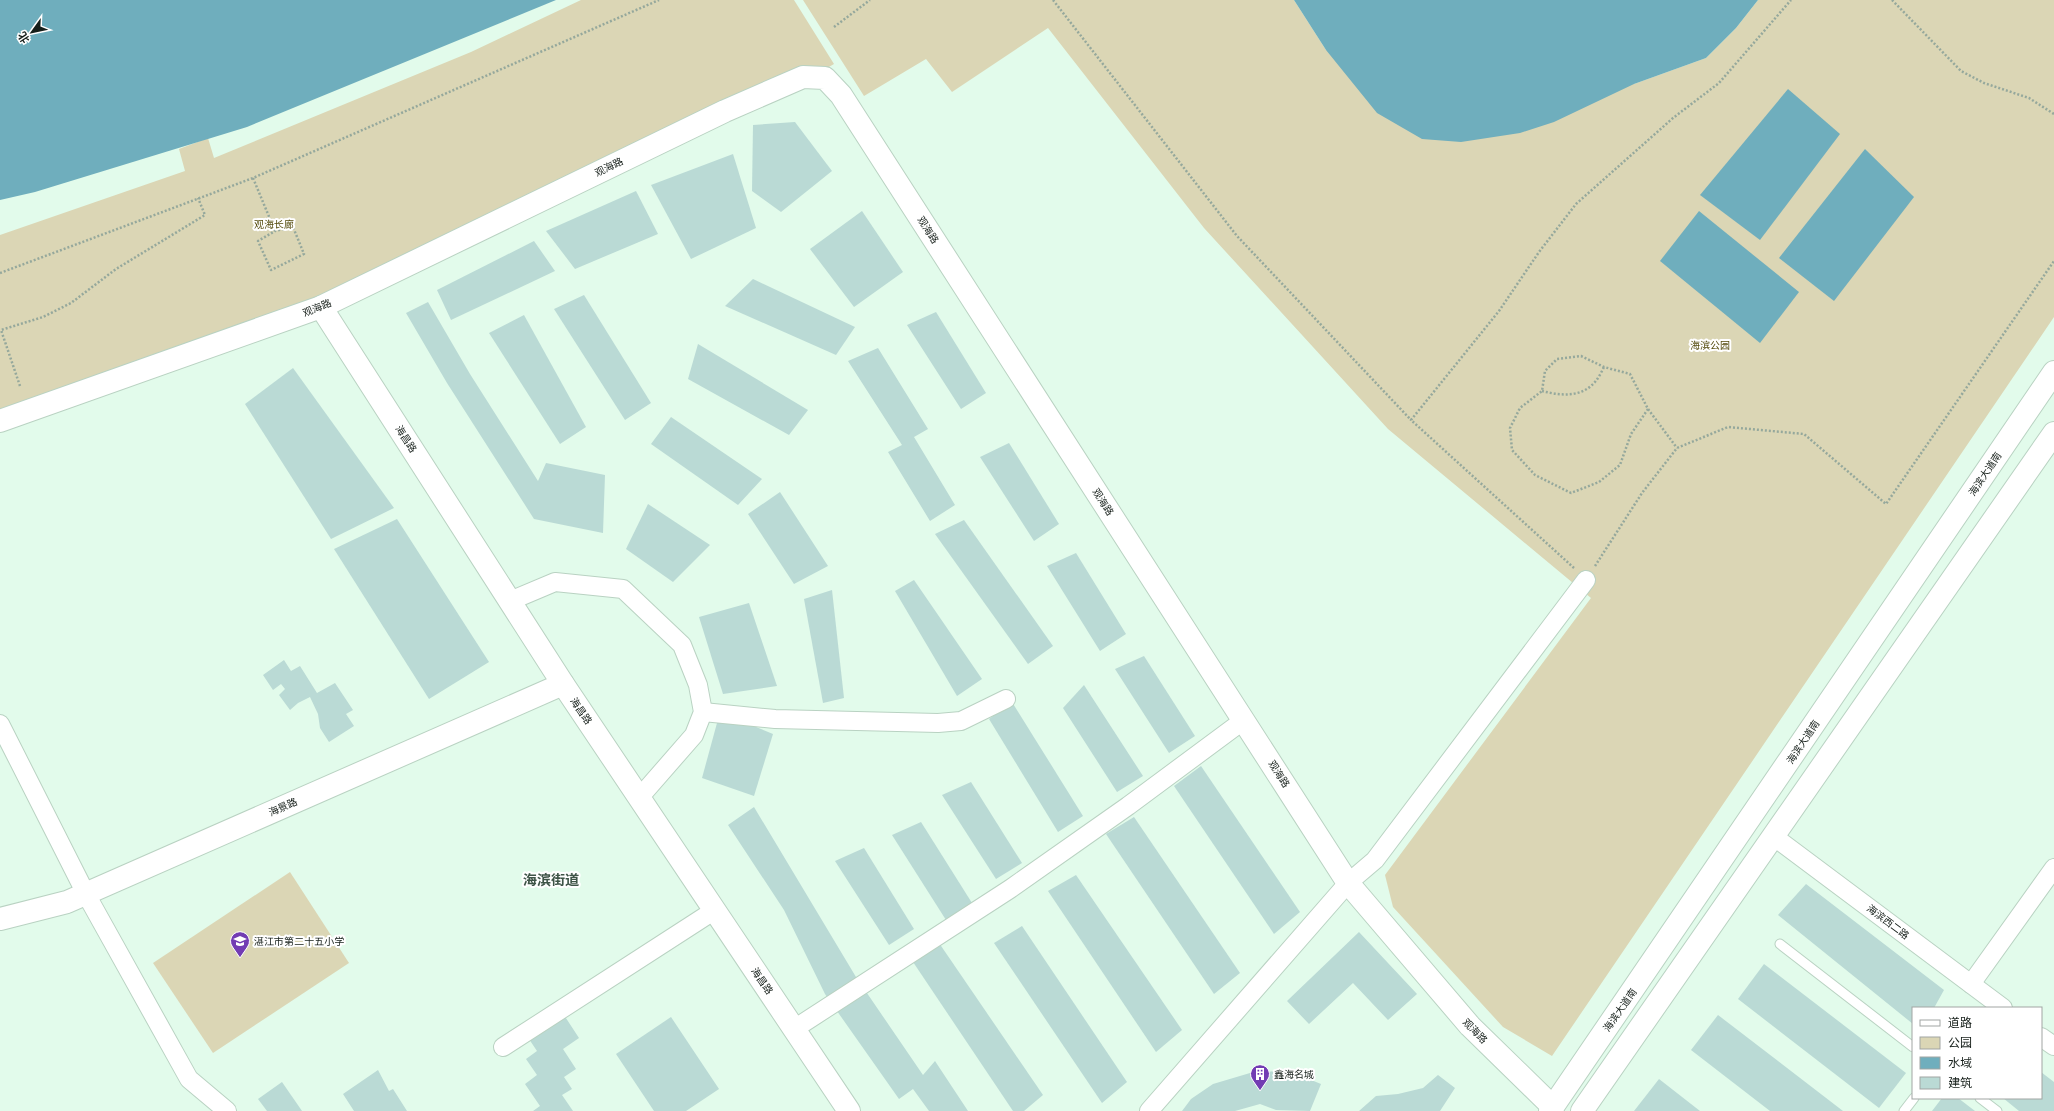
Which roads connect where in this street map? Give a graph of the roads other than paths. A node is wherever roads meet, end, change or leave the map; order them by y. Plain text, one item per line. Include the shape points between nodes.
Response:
1 (321, 307) junction
2 (2054, 372) edge
3 (0, 421) edge
4 (2054, 433) edge
5 (1586, 580) road end
6 (510, 601) junction
7 (563, 684) junction
8 (1006, 699) dead end
9 (703, 712) junction
10 (1244, 720) junction
11 (0, 724) edge
12 (639, 798) junction
13 (1773, 836) junction
14 (2054, 868) edge
15 (1348, 883) junction
16 (86, 894) junction
17 (715, 910) junction
18 (0, 919) edge
19 (1780, 944) dead end
20 (1971, 984) junction
21 (2002, 1007) edge
22 (794, 1029) junction
23 (2042, 1038) edge
24 (1912, 1046) edge
25 (2054, 1046) edge
26 (503, 1047) dead end
27 (1913, 1099) edge
28 (1981, 1099) edge
29 (1552, 1109) edge
30 (224, 1110) edge
31 (849, 1111) edge
32 (1149, 1111) edge
33 (1582, 1111) edge
34 (1904, 1111) edge
35 (1997, 1111) edge

1 - 3 street, 观海路
1 - 6 street, 海昌路
1 - 10 street, 观海路 via 725,111 804,76 825,78 841,95
2 - 29 street, 海滨大道南
4 - 13 street
5 - 15 street via 1375,860
6 - 7 street, 海昌路
6 - 9 street via 555,582 623,589 682,645 698,685
7 - 12 street, 海昌路
7 - 16 street, 海景路
8 - 9 street via 961,721 938,723 775,719
9 - 12 street via 694,735
10 - 15 street, 观海路
10 - 22 street via 1016,885
11 - 16 street
12 - 17 street, 海昌路
13 - 20 street, 海滨西二路
13 - 33 street
14 - 20 street
15 - 29 street, 观海路 via 1470,1026
15 - 32 street
16 - 18 street, 海景路 via 67,902
16 - 30 street via 189,1079
17 - 22 street, 海昌路
17 - 26 street
19 - 24 lane
20 - 21 street, 海滨西二路
22 - 31 street, 海昌路
23 - 25 street
27 - 34 lane
28 - 35 lane

